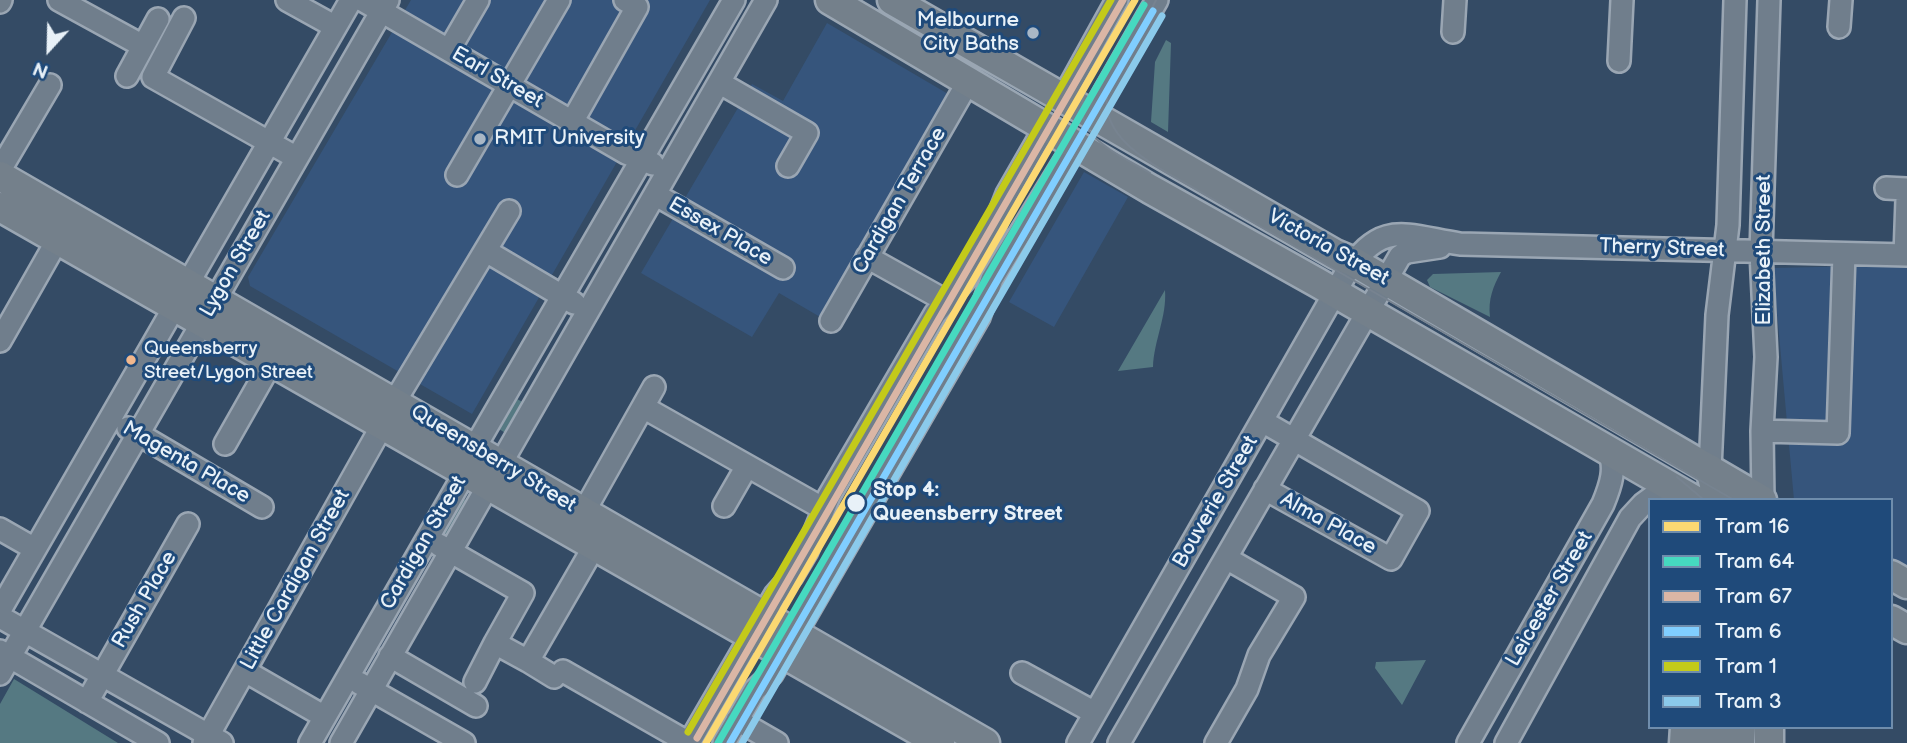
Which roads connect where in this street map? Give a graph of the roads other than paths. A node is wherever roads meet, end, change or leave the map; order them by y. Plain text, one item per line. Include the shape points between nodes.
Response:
1 (59, 0) edge
2 (286, 0) edge
3 (351, 0) edge
4 (362, 0) edge
5 (478, 0) edge
6 (559, 0) edge
7 (625, 0) edge
8 (734, 0) edge
9 (766, 0) edge
10 (830, 0) edge
11 (892, 0) edge
12 (1117, 0) edge
13 (1157, 0) edge
14 (1455, 0) edge
15 (1622, 0) edge
16 (1735, 0) edge
17 (1769, 0) edge
18 (1841, 0) edge
19 (385, 6) edge
20 (184, 18) dead end
21 (158, 19) dead end
22 (334, 26) junction
23 (1839, 27) dead end
24 (1453, 32) dead end
25 (143, 46) junction
26 (449, 50) junction
27 (699, 61) junction
28 (1619, 61) dead end
29 (127, 76) dead end
30 (722, 79) junction
31 (968, 82) junction
32 (50, 85) dead end
33 (509, 85) junction
34 (1063, 97) junction
35 (1092, 114) junction
36 (572, 122) junction
37 (1046, 126) junction
38 (268, 141) junction
39 (1075, 144) junction
40 (297, 158) junction
41 (643, 158) junction
42 (788, 166) dead end
43 (0, 170) edge
44 (669, 173) junction
45 (457, 175) dead end
46 (0, 176) edge
47 (620, 197) junction
48 (1907, 200) edge
49 (651, 204) junction
50 (0, 207) edge
51 (509, 211) dead end
52 (64, 228) junction
53 (1460, 244) junction
54 (486, 251) junction
55 (1726, 251) junction
56 (1762, 252) junction
57 (1844, 254) junction
58 (1906, 255) edge
59 (867, 257) junction
60 (1354, 262) junction
61 (783, 268) dead end
62 (1385, 281) junction
63 (1336, 293) junction
64 (181, 294) junction
65 (562, 296) junction
66 (946, 302) junction
67 (210, 310) junction
68 (589, 311) junction
69 (1367, 311) junction
70 (831, 321) dead end
71 (0, 341) edge
72 (279, 350) junction
73 (654, 387) dead end
74 (643, 407) junction
75 (389, 412) junction
76 (111, 418) junction
77 (1262, 421) junction
78 (1762, 431) junction
79 (138, 435) junction
80 (1294, 440) junction
81 (225, 444) dead end
82 (1607, 449) junction
83 (482, 466) junction
84 (747, 466) junction
85 (1710, 469) junction
86 (1669, 485) junction
87 (1265, 489) junction
88 (1652, 498) edge
89 (1692, 498) edge
90 (1696, 498) edge
91 (1717, 498) edge
92 (1759, 498) edge
93 (1762, 498) edge
94 (1648, 501) edge
95 (724, 506) dead end
96 (262, 507) dead end
97 (822, 509) junction
98 (1600, 510) junction
99 (188, 524) dead end
100 (1626, 525) junction
101 (0, 529) edge
102 (584, 530) junction
103 (428, 539) junction
104 (35, 549) junction
105 (450, 552) junction
106 (1226, 558) junction
107 (1173, 577) junction
108 (1203, 597) junction
109 (0, 610) edge
110 (0, 617) edge
111 (757, 625) junction
112 (25, 631) junction
113 (495, 643) junction
114 (789, 644) junction
115 (390, 656) junction
116 (3, 661) edge
117 (527, 661) junction
118 (245, 671) junction
119 (1022, 673) dead end
120 (102, 675) junction
121 (348, 677) junction
122 (475, 682) dead end
123 (371, 690) junction
124 (87, 702) junction
125 (475, 706) dead end
126 (1095, 713) junction
127 (325, 717) junction
128 (737, 720) junction
129 (944, 737) edge
130 (1475, 738) edge
131 (1514, 738) edge
132 (211, 740) edge
133 (158, 743) edge
134 (310, 743) edge
135 (341, 743) edge
136 (464, 743) edge
137 (689, 743) edge
138 (724, 743) edge
139 (777, 743) edge
140 (985, 743) edge
141 (1078, 743) edge
142 (1119, 743) edge
143 (1216, 743) edge

1 - 25 street
2 - 22 street
3 - 22 street, Lygon Street
4 - 19 street, Earl Street
5 - 26 street
6 - 33 street
7 - 36 street via 637,7
8 - 27 street, Cardigan Street
9 - 30 street, Cardigan Street
10 - 31 main road, Victoria Street
11 - 34 main road, Victoria Street
12 - 34 street
13 - 35 street
14 - 24 street
15 - 28 street
16 - 55 street, Elizabeth Street
17 - 56 street, Elizabeth Street
18 - 23 street
19 - 26 street, Earl Street
19 - 40 street, Lygon Street
20 - 38 street via 153,77
21 - 25 street
22 - 38 street, Lygon Street
25 - 29 street
26 - 33 street, Earl Street
27 - 30 street
27 - 41 street, Cardigan Street
30 - 42 street via 807,133
30 - 44 street, Cardigan Street
31 - 37 main road, Victoria Street
31 - 59 street, Cardigan Terrace
32 - 43 street
33 - 36 street, Earl Street
33 - 45 street
34 - 35 main road, Victoria Street
34 - 37 main road
35 - 39 main road
35 - 60 main road, Victoria Street
36 - 41 street, Earl Street
37 - 39 main road, Victoria Street
37 - 66 street via 964,281
38 - 40 street
38 - 64 street, Lygon Street
39 - 63 main road, Victoria Street
39 - 114 street via 992,279 979,317
40 - 67 street, Lygon Street
41 - 44 street, Earl Street
41 - 47 street, Cardigan Street
44 - 49 street, Cardigan Street
46 - 52 main road, Queensberry Street
47 - 49 street
47 - 65 street, Cardigan Street
48 - 58 street
49 - 61 street, Essex Place
49 - 68 street, Cardigan Street
50 - 52 main road, Queensberry Street
51 - 54 street, Little Cardigan Street
52 - 64 main road, Queensberry Street
52 - 71 street
53 - 55 street, Therry Street
53 - 60 street, Therry Street via 1393,234 1364,249
53 - 62 street, Therry Street via 1407,252
54 - 65 street
54 - 75 street, Little Cardigan Street
55 - 56 street, Therry Street
55 - 85 street, Elizabeth Street via 1717,315
56 - 57 street, Therry Street
56 - 78 street, Elizabeth Street via 1766,357
57 - 58 street, Therry Street
57 - 78 street via 1838,433
59 - 66 street
59 - 70 street, Cardigan Terrace
60 - 62 main road, Victoria Street
60 - 63 street, Bouverie Street
62 - 69 street, Bouverie Street
62 - 85 main road, Victoria Street
63 - 69 main road, Victoria Street
63 - 77 street, Bouverie Street
64 - 67 main road, Queensberry Street
64 - 76 street, Lygon Street
65 - 68 street
65 - 83 street, Cardigan Street
66 - 97 street
67 - 72 main road, Queensberry Street
67 - 79 street, Lygon Street
68 - 83 street, Cardigan Street
69 - 80 street, Bouverie Street
69 - 82 main road, Victoria Street
72 - 75 main road, Queensberry Street
72 - 81 street
73 - 74 street
74 - 84 street
74 - 102 street
75 - 83 main road, Queensberry Street
75 - 118 street, Little Cardigan Street
76 - 79 street, Magenta Place
76 - 104 street, Lygon Street
77 - 80 street
77 - 107 street, Bouverie Street
78 - 93 street, Elizabeth Street
79 - 96 street, Magenta Place
79 - 112 street, Lygon Street
80 - 87 street, Bouverie Street
80 - 87 street, Alma Place via 1418,511 1391,559
82 - 86 main road, Victoria Street
82 - 98 street, Leicester Street via 1612,472
83 - 102 main road, Queensberry Street
83 - 103 street, Cardigan Street
83 - 105 street, Cardigan Street
84 - 95 street
84 - 97 street
85 - 90 main road, Elizabeth Street
85 - 91 main road, Elizabeth Street
85 - 92 main road, Victoria Street
86 - 88 street, Leicester Street
86 - 89 main road, Victoria Street
87 - 106 street, Bouverie Street
94 - 100 street, Leicester Street
97 - 111 street via 807,551
98 - 100 street
98 - 130 street, Leicester Street
99 - 120 street, Rush Place
100 - 131 street, Leicester Street
101 - 104 street
102 - 111 main road, Queensberry Street
102 - 117 street
103 - 105 street
103 - 121 street, Cardigan Street
104 - 109 street, Lygon Street
105 - 113 street via 523,593
105 - 115 street, Cardigan Street
106 - 108 street, Bouverie Street
106 - 143 street via 1294,597 1259,655 1247,689
107 - 108 street
107 - 126 street, Bouverie Street
108 - 142 street, Bouverie Street
110 - 112 street
111 - 114 main road, Queensberry Street
111 - 137 street
112 - 116 street, Lygon Street
112 - 120 street
113 - 117 street
113 - 122 street
114 - 128 street
114 - 129 main road, Queensberry Street
115 - 123 street, Cardigan Street
115 - 125 street
116 - 124 street
117 - 137 street
118 - 127 street
118 - 132 street, Little Cardigan Street
119 - 126 street
120 - 124 street, Rush Place
120 - 132 street
121 - 123 street
121 - 127 street, Cardigan Street
123 - 135 street, Cardigan Street
123 - 136 street
124 - 133 street
126 - 141 street, Bouverie Street
127 - 134 street, Cardigan Street
128 - 138 street
128 - 139 street
129 - 140 main road, Queensberry Street
130 - 131 street via 1499,722

